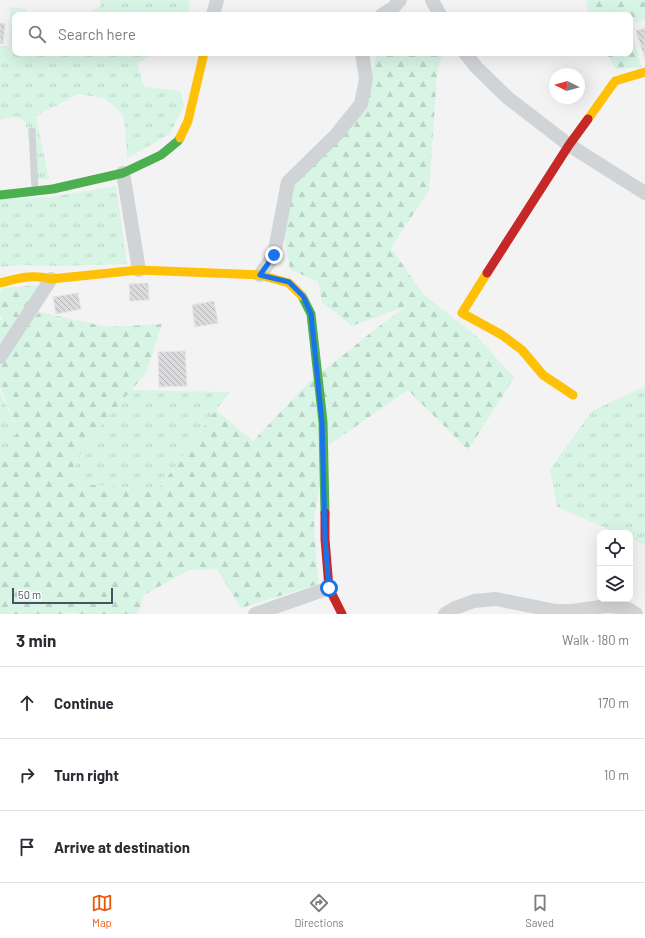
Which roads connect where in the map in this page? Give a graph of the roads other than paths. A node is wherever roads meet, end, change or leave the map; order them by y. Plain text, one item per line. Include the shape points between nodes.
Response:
1 (217, 0) edge
2 (400, 0) edge
3 (432, 0) edge
4 (213, 12) edge
5 (387, 12) edge
6 (438, 12) edge
7 (203, 56) edge
8 (362, 56) edge
9 (467, 56) edge
10 (645, 72) edge
11 (32, 131) dead end
12 (569, 145) junction
13 (123, 173) junction
14 (35, 191) junction
15 (645, 193) edge
16 (0, 195) edge
17 (139, 270) junction
18 (260, 275) junction
19 (52, 279) junction
20 (0, 283) edge
21 (0, 357) edge
22 (574, 395) dead end
23 (329, 588) junction
24 (254, 614) edge
25 (342, 614) edge
26 (444, 614) edge
27 (636, 614) edge

1 - 4 street
2 - 5 street
3 - 6 street
7 - 13 street via 188,121 178,141 161,156
8 - 18 street via 366,79 360,104 336,135 288,182 274,255
9 - 12 street via 508,98
10 - 12 street via 615,81
11 - 14 lane
12 - 15 street
12 - 22 street via 462,313 502,335 522,350 543,375
13 - 14 street
13 - 17 street
14 - 16 street
17 - 18 street
17 - 19 street
18 - 23 street via 289,282 303,296 311,314 322,422
19 - 20 street via 30,276
19 - 21 street
23 - 24 street
23 - 25 street
26 - 27 street via 474,601 496,599 556,611 607,606 628,609

